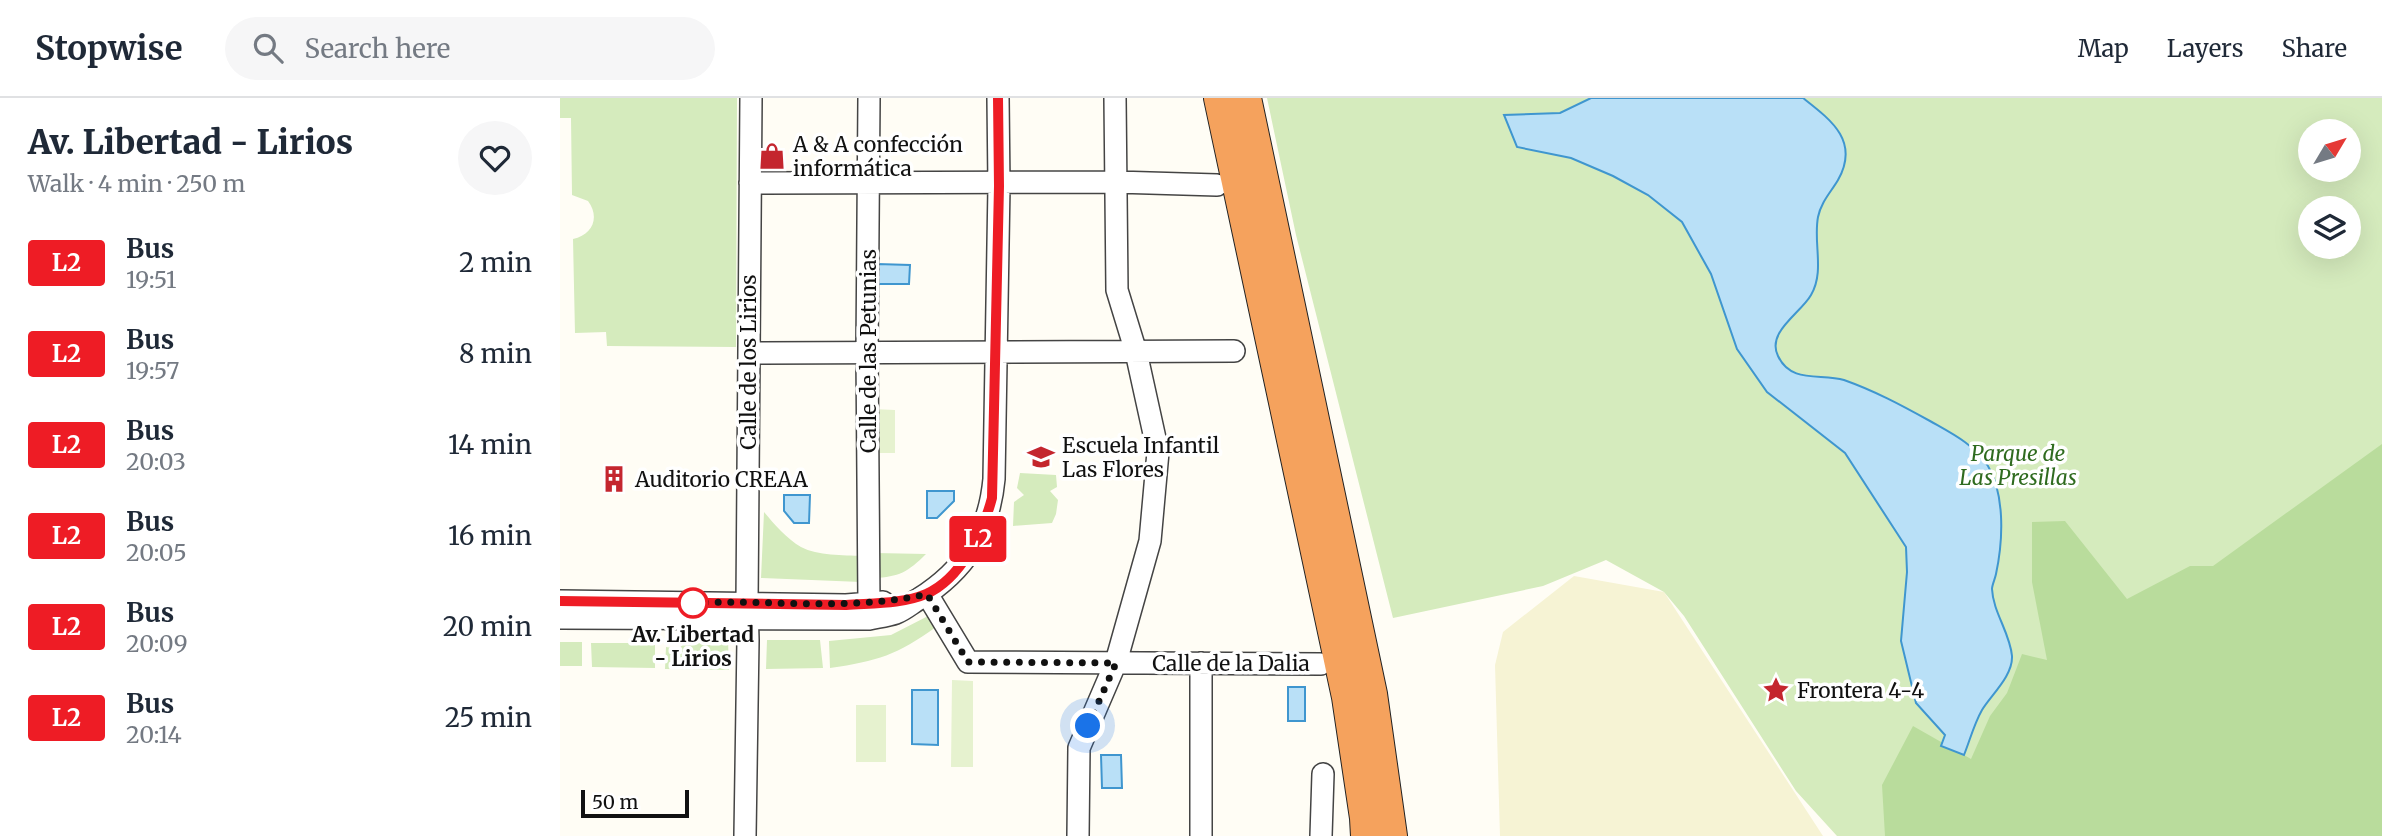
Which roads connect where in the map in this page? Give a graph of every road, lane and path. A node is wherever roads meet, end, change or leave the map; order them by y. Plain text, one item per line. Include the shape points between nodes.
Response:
1 (751, 98) edge
2 (869, 98) edge
3 (998, 98) edge
4 (1115, 98) edge
5 (1219, 98) edge
6 (1246, 98) edge
7 (1116, 182) junction
8 (750, 183) junction
9 (869, 183) junction
10 (999, 183) junction
11 (1217, 185) dead end
12 (996, 351) junction
13 (1234, 351) dead end
14 (1136, 352) junction
15 (749, 353) junction
16 (867, 353) junction
17 (927, 594) junction
18 (560, 601) edge
19 (869, 604) junction
20 (747, 612) junction
21 (560, 618) edge
22 (1116, 663) junction
23 (1202, 663) junction
24 (1321, 664) dead end
25 (1323, 774) dead end
26 (745, 836) edge
27 (1078, 836) edge
28 (1200, 836) edge
29 (1321, 836) edge
30 (1366, 836) edge
31 (1392, 836) edge

1 - 8 street, Calle de los Lirios
2 - 9 street, Calle de las Petunias
3 - 10 street
4 - 7 street
5 - 30 highway via 1347,697
6 - 31 highway via 1372,694
7 - 10 street
7 - 11 street
7 - 14 street via 1117,290
8 - 9 street
8 - 15 street, Calle de los Lirios
9 - 10 street
9 - 16 street, Calle de las Petunias
10 - 12 street
12 - 14 street
12 - 16 street
12 - 17 street via 994,479 987,517 966,558
13 - 14 street
14 - 22 street via 1158,452 1150,541
15 - 16 street
15 - 20 street, Calle de los Lirios
16 - 19 street, Calle de las Petunias
17 - 19 street
17 - 20 street via 897,613 869,620
17 - 22 street, Calle de la Dalia via 968,662
18 - 20 street
19 - 20 street
20 - 21 street
20 - 26 street, Calle de los Lirios
22 - 23 street, Calle de la Dalia
22 - 27 street via 1079,748
23 - 24 street, Calle de la Dalia
23 - 28 street
25 - 29 street

